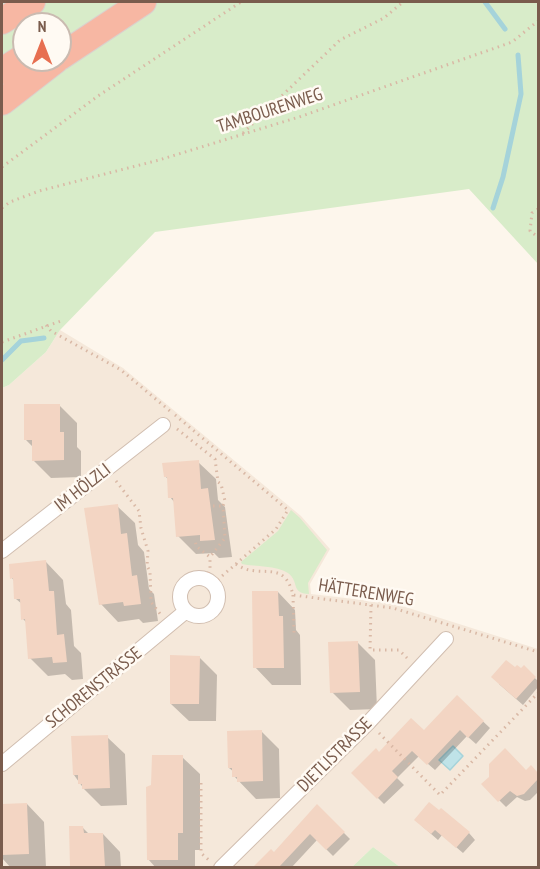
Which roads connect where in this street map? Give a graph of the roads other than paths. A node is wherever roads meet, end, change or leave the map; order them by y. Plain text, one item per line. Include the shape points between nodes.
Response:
1 (32, 2) edge
2 (115, 2) edge
3 (144, 2) edge
4 (2, 21) edge
5 (72, 28) edge
6 (72, 49) edge
7 (41, 72) edge
8 (2, 102) edge
9 (163, 425) dead end
10 (2, 551) edge
11 (186, 611) junction
12 (446, 639) dead end
13 (2, 764) edge
14 (215, 864) edge

1 - 4 highway
2 - 5 highway
3 - 6 highway
7 - 8 highway
9 - 10 street, IM HÖLZLI
11 - 11 street via 180,602 181,589 196,577 210,581 218,590 218,602 211,612 200,616
11 - 13 street, SCHORENSTRASSE
12 - 14 street, DIETLISTRASSE via 368,723

